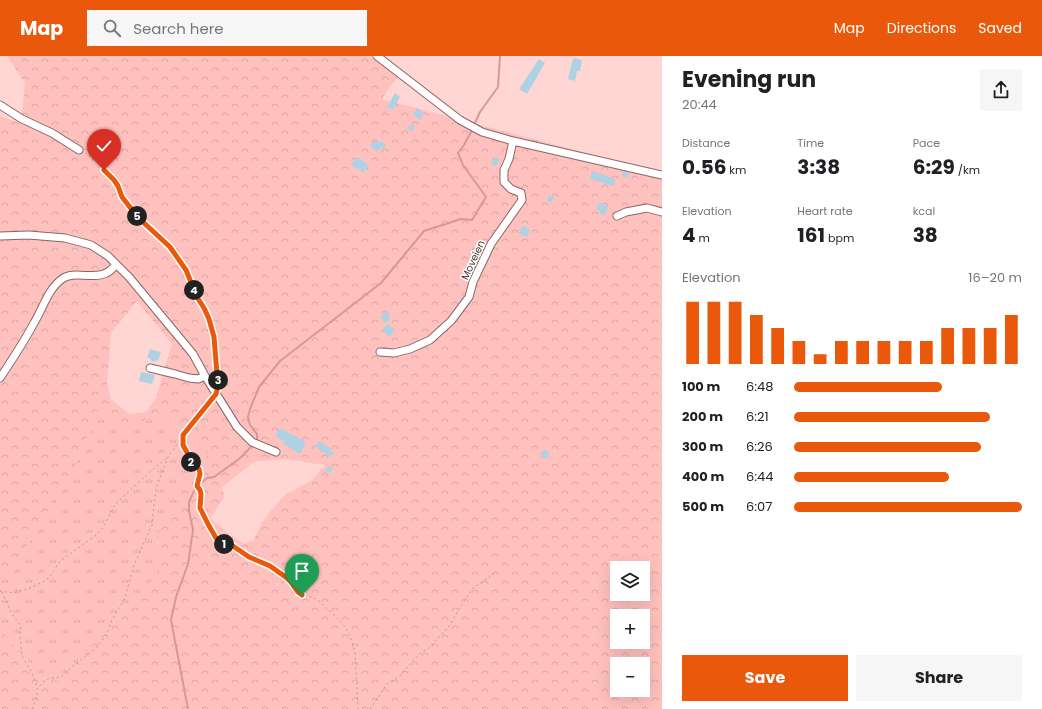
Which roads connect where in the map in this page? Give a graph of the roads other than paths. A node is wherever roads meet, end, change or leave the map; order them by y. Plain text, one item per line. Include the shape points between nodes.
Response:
1 (377, 56) edge
2 (0, 105) edge
3 (513, 141) junction
4 (79, 150) road end
5 (662, 174) edge
6 (662, 212) edge
7 (618, 216) dead end
8 (0, 236) edge
9 (116, 264) junction
10 (380, 352) dead end
11 (150, 368) dead end
12 (205, 376) junction
13 (0, 378) edge
14 (276, 452) dead end

1 - 3 street via 460,120 482,132
2 - 4 street
3 - 5 street
3 - 10 street, Moveien via 504,170 504,182 511,189 521,193 522,200 491,244 473,282 469,297 451,321 430,340 394,353
6 - 7 street via 647,208
8 - 9 street via 65,238 91,245
9 - 12 street via 193,354
9 - 13 street via 113,269 101,275 63,278 53,288
11 - 12 street via 188,378 198,379
12 - 14 street via 238,427 252,442

